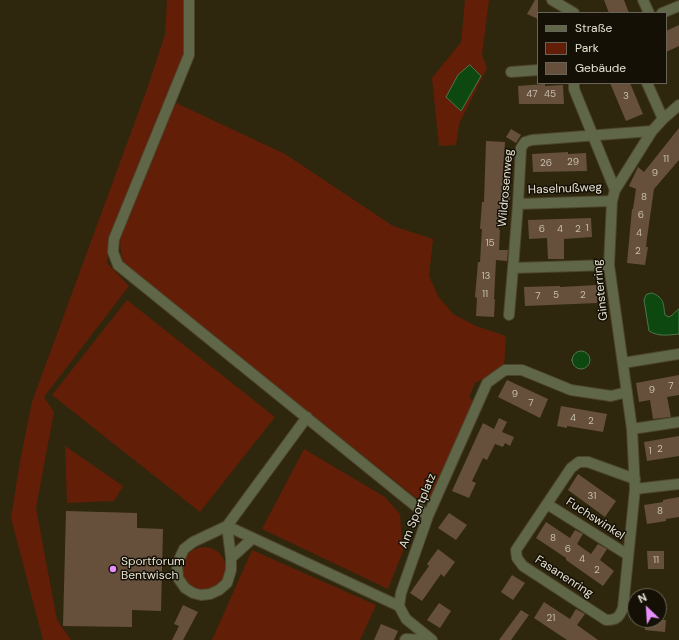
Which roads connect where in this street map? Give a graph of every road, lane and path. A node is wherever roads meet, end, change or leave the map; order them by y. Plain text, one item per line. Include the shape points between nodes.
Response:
1 (189, 0) edge
2 (552, 0) edge
3 (643, 0) edge
4 (679, 6) edge
5 (572, 12) edge
6 (649, 12) edge
7 (664, 12) edge
8 (537, 70) edge
9 (511, 72) dead end
10 (574, 84) edge
11 (647, 84) edge
12 (679, 105) edge
13 (663, 119) junction
14 (652, 131) junction
15 (592, 135) junction
16 (616, 190) junction
17 (612, 201) junction
18 (518, 204) junction
19 (609, 265) junction
20 (513, 268) junction
21 (509, 315) dead end
22 (679, 354) edge
23 (623, 363) junction
24 (627, 392) junction
25 (307, 417) junction
26 (679, 422) edge
27 (632, 429) junction
28 (635, 479) junction
29 (679, 484) edge
30 (635, 489) junction
31 (547, 504) junction
32 (428, 516) junction
33 (227, 526) junction
34 (253, 538) junction
35 (628, 556) junction
36 (231, 558) junction
37 (399, 606) junction
38 (405, 640) edge
39 (426, 640) edge
40 (432, 640) edge

1 - 25 street via 189,55 114,239 114,252 118,265
2 - 5 street
3 - 6 street
4 - 7 street
8 - 9 street
10 - 15 street
11 - 13 street
12 - 13 street, Ginsterring
13 - 14 street, Ginsterring
14 - 15 street, Wildrosenweg
14 - 16 street, Ginsterring
15 - 16 street
15 - 18 street, Wildrosenweg via 525,142 521,148
16 - 17 street, Ginsterring
17 - 18 street, Haselnußweg
17 - 19 street, Ginsterring
18 - 20 street, Wildrosenweg
19 - 20 street
19 - 23 street, Ginsterring
20 - 21 street, Wildrosenweg
22 - 23 street
23 - 24 street, Fasanenring
24 - 27 street, Fasanenring
24 - 32 street, Am Sportplatz via 611,396 571,390 522,370 505,370 487,383
25 - 32 street
25 - 33 street
26 - 27 street
27 - 28 street, Fasanenring
28 - 30 street, Fasanenring
28 - 31 street, Fasanenring via 588,462 579,462 571,468
29 - 30 street
30 - 35 street, Fasanenring
31 - 35 street, Fuchswinkel
31 - 35 street, Fasanenring via 516,550 517,558 523,566 606,620 614,620 620,616 623,608
32 - 37 street, Am Sportplatz
33 - 34 street
33 - 36 street
33 - 36 street via 184,549 176,564 178,578 185,588 193,593 210,594 227,582
34 - 36 street
34 - 37 street
37 - 40 street via 406,619
38 - 39 street

